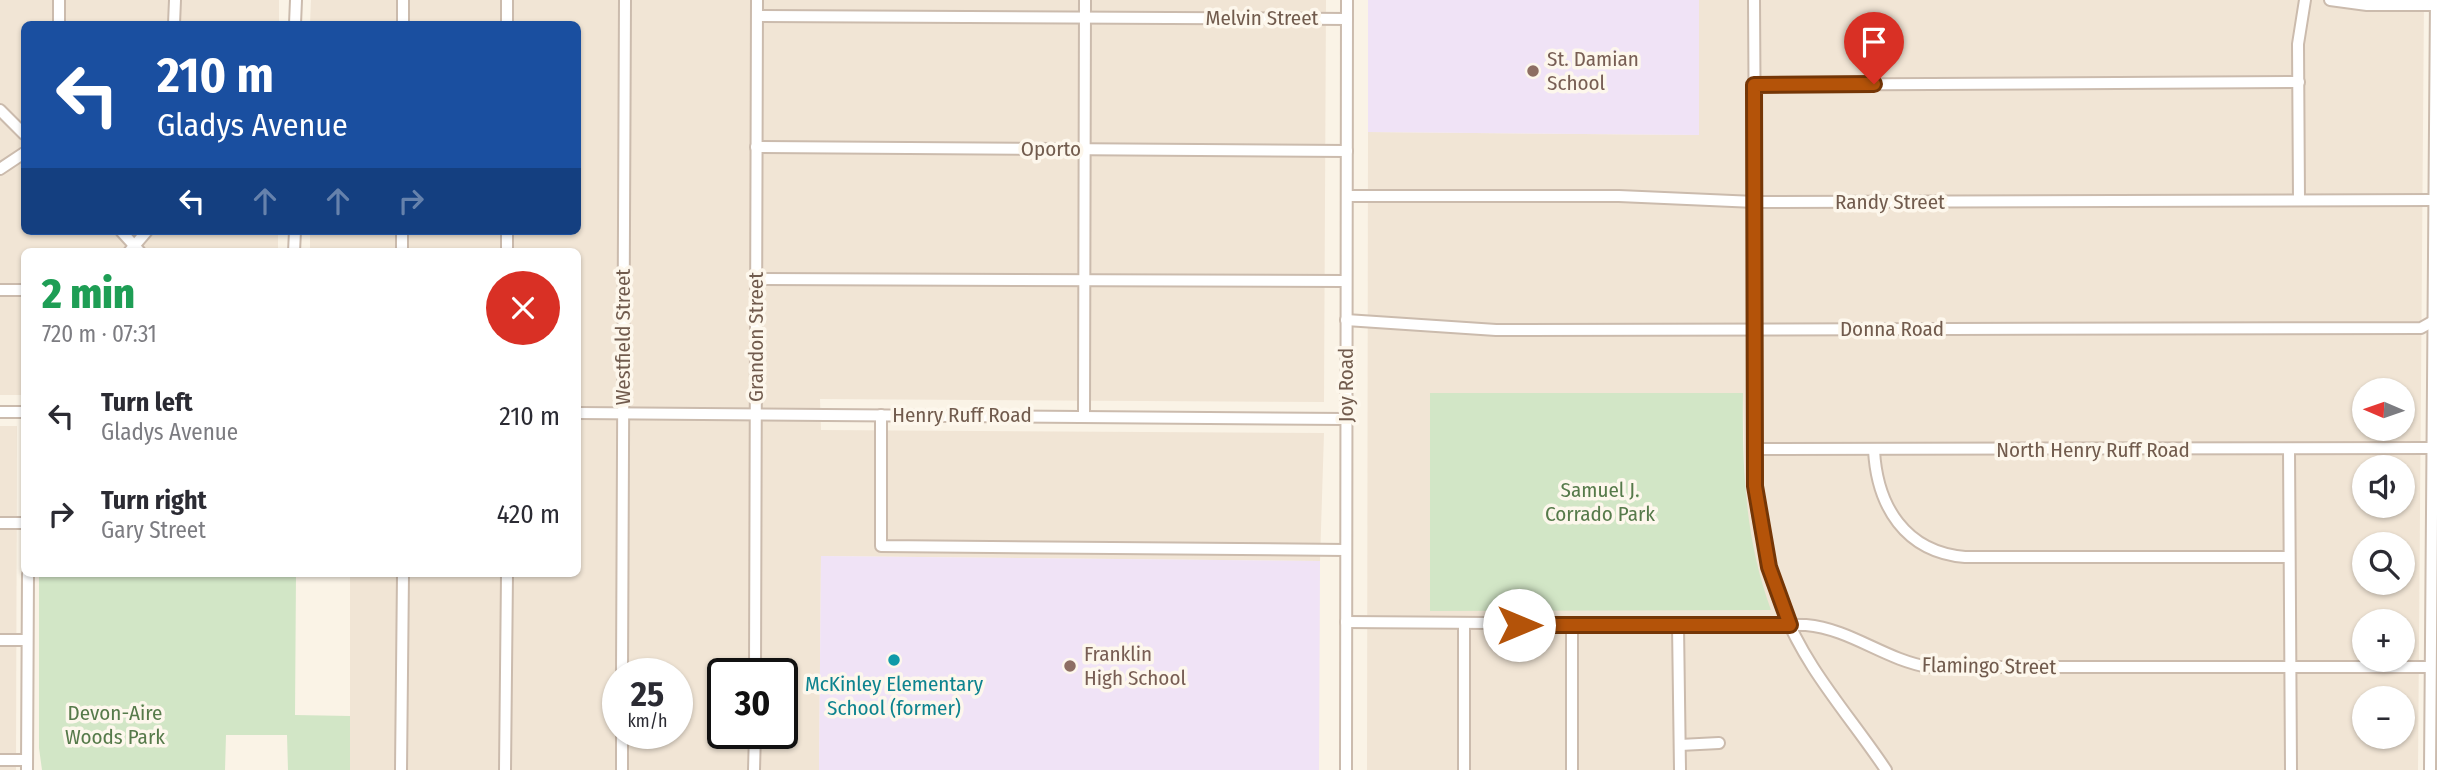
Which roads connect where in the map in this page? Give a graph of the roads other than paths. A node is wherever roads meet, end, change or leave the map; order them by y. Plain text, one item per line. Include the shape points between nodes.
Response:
1 (59, 0) edge
2 (174, 0) edge
3 (296, 0) edge
4 (403, 0) edge
5 (507, 0) edge
6 (625, 0) edge
7 (757, 0) edge
8 (1085, 0) edge
9 (1347, 0) edge
10 (1754, 0) edge
11 (2305, 0) edge
12 (2330, 0) edge
13 (2436, 3) edge
14 (757, 16) junction
15 (1085, 18) junction
16 (1347, 19) junction
17 (59, 21) edge
18 (174, 21) edge
19 (295, 21) edge
20 (403, 21) edge
21 (507, 21) edge
22 (2298, 82) junction
23 (1754, 85) junction
24 (2436, 103) edge
25 (0, 110) edge
26 (21, 131) edge
27 (756, 147) junction
28 (1085, 149) junction
29 (1347, 151) junction
30 (21, 155) edge
31 (0, 169) edge
32 (1347, 196) junction
33 (2299, 200) junction
34 (2434, 200) junction
35 (1755, 202) junction
36 (757, 279) junction
37 (1084, 280) junction
38 (1346, 281) junction
39 (0, 290) edge
40 (21, 290) edge
41 (1346, 320) junction
42 (2435, 320) edge
43 (1755, 330) junction
44 (0, 412) edge
45 (21, 412) edge
46 (581, 413) edge
47 (623, 413) junction
48 (756, 414) junction
49 (881, 415) junction
50 (1084, 416) junction
51 (1346, 419) junction
52 (2434, 426) edge
53 (2432, 448) junction
54 (1755, 449) junction
55 (2289, 449) junction
56 (1874, 450) junction
57 (0, 523) edge
58 (21, 523) edge
59 (2434, 541) edge
60 (1346, 550) junction
61 (2289, 557) junction
62 (28, 577) edge
63 (403, 577) edge
64 (507, 577) edge
65 (1346, 622) junction
66 (1464, 624) junction
67 (1572, 625) junction
68 (1678, 625) junction
69 (1790, 625) junction
70 (0, 640) edge
71 (27, 640) junction
72 (622, 658) edge
73 (755, 658) edge
74 (2289, 667) junction
75 (2430, 667) junction
76 (1719, 743) dead end
77 (1680, 745) junction
78 (622, 749) edge
79 (755, 749) edge
80 (0, 760) edge
81 (27, 765) edge
82 (401, 770) edge
83 (505, 770) edge
84 (622, 770) edge
85 (754, 770) edge
86 (1346, 770) edge
87 (1464, 770) edge
88 (1572, 770) edge
89 (1679, 770) edge
90 (1886, 770) edge
91 (2291, 770) edge
92 (2430, 770) edge

1 - 17 street
2 - 18 street
3 - 19 street
4 - 20 street
5 - 21 street
6 - 47 street, Westfield Street
7 - 14 street, Grandon Street
8 - 15 street
9 - 16 street, Joy Road
10 - 23 street
11 - 22 street via 2299,27
12 - 13 street via 2367,5
13 - 24 street
14 - 15 street, Melvin Street
14 - 27 street, Grandon Street
15 - 16 street, Melvin Street
15 - 28 street
16 - 29 street, Joy Road
22 - 23 street
22 - 33 street
23 - 35 street
24 - 34 street
25 - 26 street
27 - 28 street, Oporto
27 - 36 street, Grandon Street
28 - 29 street, Oporto
28 - 37 street
29 - 32 street, Joy Road
30 - 31 street
32 - 35 street, Randy Street via 1619,196
32 - 38 street, Joy Road
33 - 34 street, Randy Street
33 - 35 street, Randy Street
34 - 42 street
35 - 43 street
36 - 37 street
36 - 48 street, Grandon Street
37 - 38 street
37 - 50 street
38 - 41 street, Joy Road
39 - 40 street
41 - 43 street, Donna Road via 1473,330
41 - 51 street, Joy Road
42 - 43 street, Donna Road via 2421,328
42 - 52 street
43 - 54 street
44 - 45 street
46 - 47 street, Henry Ruff Road
47 - 48 street, Henry Ruff Road
47 - 72 street, Westfield Street
48 - 49 street, Henry Ruff Road
48 - 73 street, Grandon Street
49 - 50 street, Henry Ruff Road
49 - 60 street via 881,546
50 - 51 street, Henry Ruff Road
51 - 60 street, Joy Road
52 - 53 street
53 - 55 street, North Henry Ruff Road
53 - 59 street
54 - 56 street, North Henry Ruff Road
54 - 69 street via 1756,508
55 - 56 street, North Henry Ruff Road
55 - 61 street
56 - 61 street via 1878,487 1892,516 1916,541 1945,554
57 - 58 street
59 - 75 street
60 - 65 street, Joy Road
61 - 74 street
62 - 71 street
63 - 82 street
64 - 83 street
65 - 66 street, Flamingo Street
65 - 86 street, Joy Road
66 - 67 street, Flamingo Street
66 - 87 street
67 - 68 street, Flamingo Street
67 - 88 street
68 - 69 street, Flamingo Street
68 - 77 street
69 - 74 street, Flamingo Street via 1837,630 1892,659 1929,667
69 - 90 street via 1815,671
70 - 71 street
71 - 81 street
74 - 75 street, Flamingo Street
74 - 91 street
75 - 92 street
76 - 77 street
77 - 89 street
78 - 84 street
79 - 85 street
80 - 81 street

